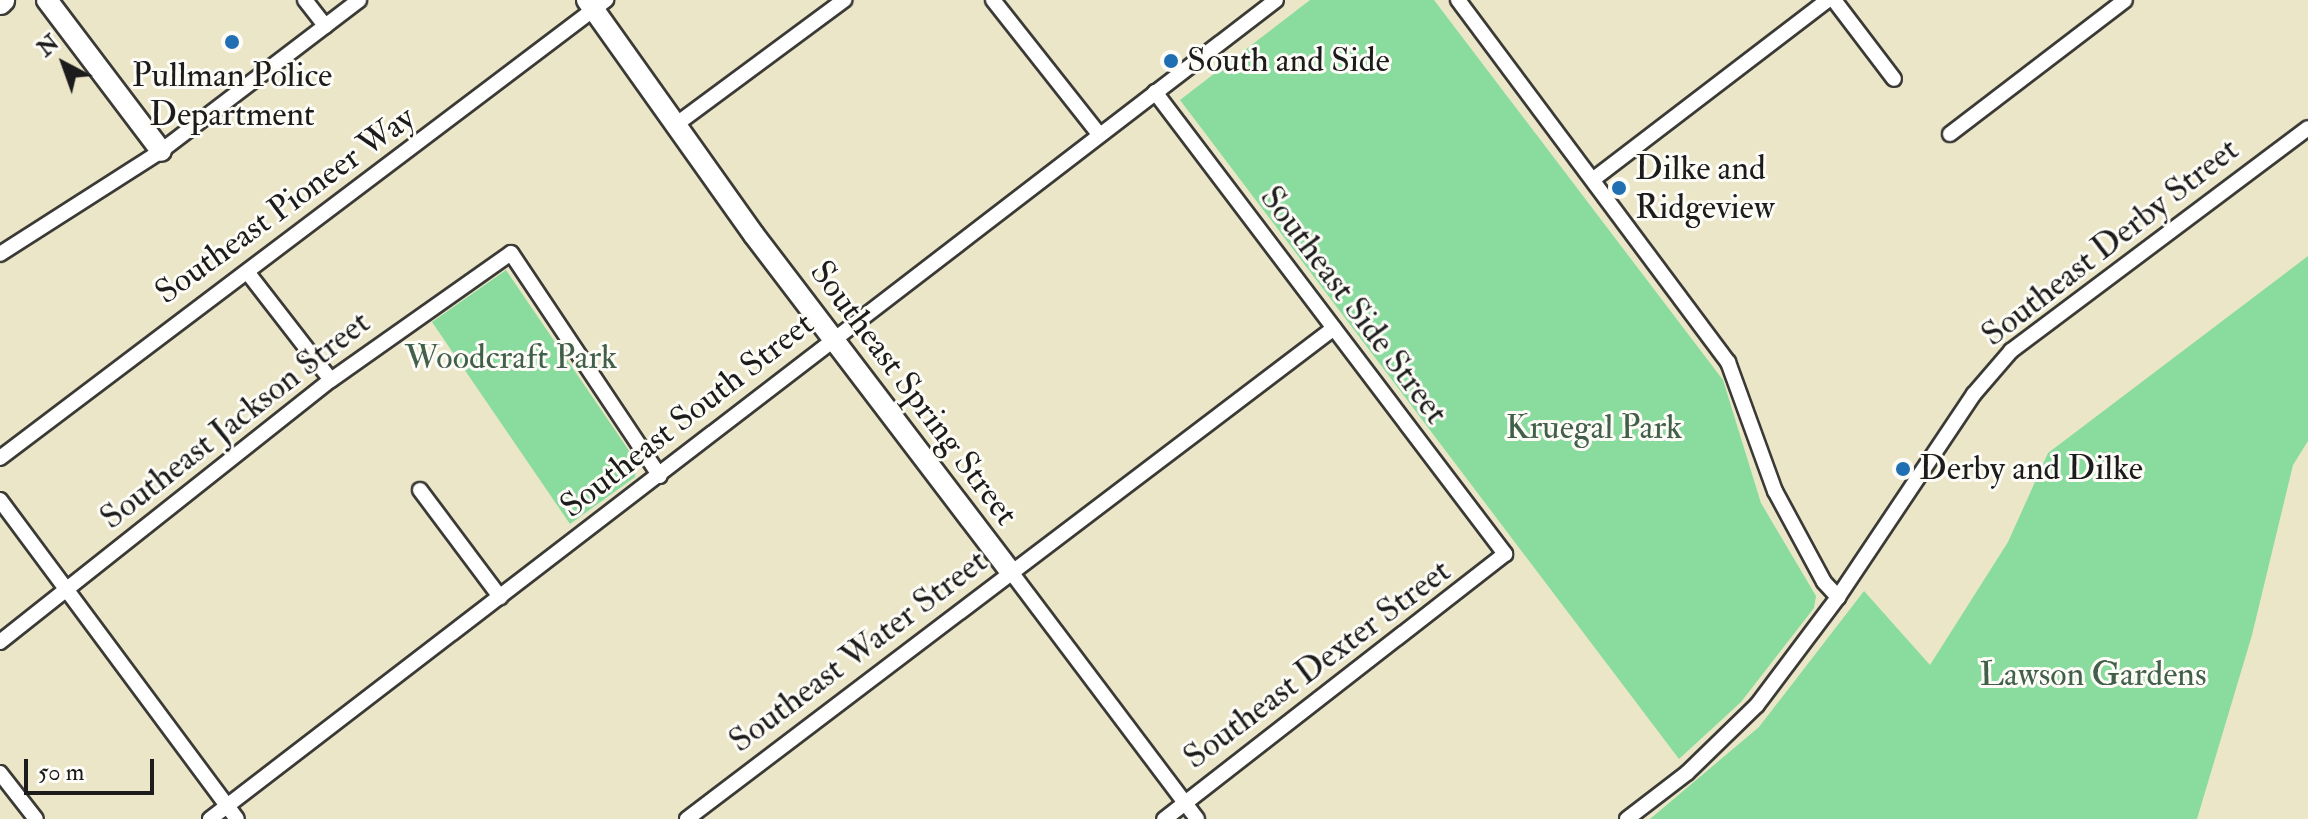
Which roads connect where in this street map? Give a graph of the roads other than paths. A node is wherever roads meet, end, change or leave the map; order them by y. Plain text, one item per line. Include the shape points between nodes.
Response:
1 (47, 0) edge
2 (305, 0) edge
3 (359, 0) edge
4 (844, 0) edge
5 (993, 0) edge
6 (1276, 0) edge
7 (1458, 0) edge
8 (1803, 0) edge
9 (1831, 0) edge
10 (2125, 0) edge
11 (595, 3) edge
12 (1814, 14) junction
13 (325, 26) junction
14 (1894, 79) dead end
15 (1155, 92) junction
16 (674, 126) junction
17 (2308, 128) edge
18 (1099, 134) junction
19 (1950, 134) dead end
20 (161, 151) junction
21 (1595, 178) junction
22 (0, 254) edge
23 (248, 273) junction
24 (1334, 328) junction
25 (833, 340) junction
26 (331, 380) junction
27 (0, 458) edge
28 (660, 476) junction
29 (420, 490) dead end
30 (0, 500) edge
31 (1505, 554) joint
32 (1011, 572) junction
33 (68, 587) junction
34 (500, 597) junction
35 (1838, 597) junction
36 (0, 642) edge
37 (0, 773) edge
38 (1185, 803) junction
39 (227, 806) junction
40 (36, 819) edge
41 (210, 819) edge
42 (237, 819) edge
43 (687, 819) edge
44 (1164, 819) edge
45 (1197, 819) edge
46 (1627, 819) edge

1 - 20 street
2 - 13 street
3 - 13 street
4 - 16 street
5 - 18 street
6 - 15 street, Southeast South Street
7 - 21 street
8 - 12 street
9 - 12 street
9 - 14 street
10 - 19 street
11 - 16 street, Southeast Spring Street
11 - 23 street, Southeast Pioneer Way
12 - 21 street
13 - 20 street
15 - 18 street, Southeast South Street
15 - 24 street, Southeast Side Street
16 - 25 street, Southeast Spring Street
17 - 35 street, Southeast Derby Street via 2011,351 1974,394
18 - 25 street, Southeast South Street
20 - 22 street
21 - 35 street via 1728,362 1775,491 1824,582
23 - 26 street
23 - 27 street, Southeast Pioneer Way via 215,292
24 - 31 street, Southeast Side Street
24 - 32 street, Southeast Water Street
25 - 28 street, Southeast South Street
25 - 32 street, Southeast Spring Street
26 - 28 street, Southeast Jackson Street via 511,253
26 - 33 street, Southeast Jackson Street
28 - 34 street, Southeast South Street
29 - 34 street
30 - 33 street
31 - 38 street, Southeast Dexter Street
32 - 38 street, Southeast Spring Street
32 - 43 street, Southeast Water Street
33 - 36 street, Southeast Jackson Street
33 - 39 street
34 - 39 street, Southeast South Street
35 - 46 street, Southeast Derby Street via 1757,705 1687,773
37 - 40 street
38 - 44 street, Southeast Dexter Street
38 - 45 street, Southeast Spring Street
39 - 41 street, Southeast South Street
39 - 42 street

